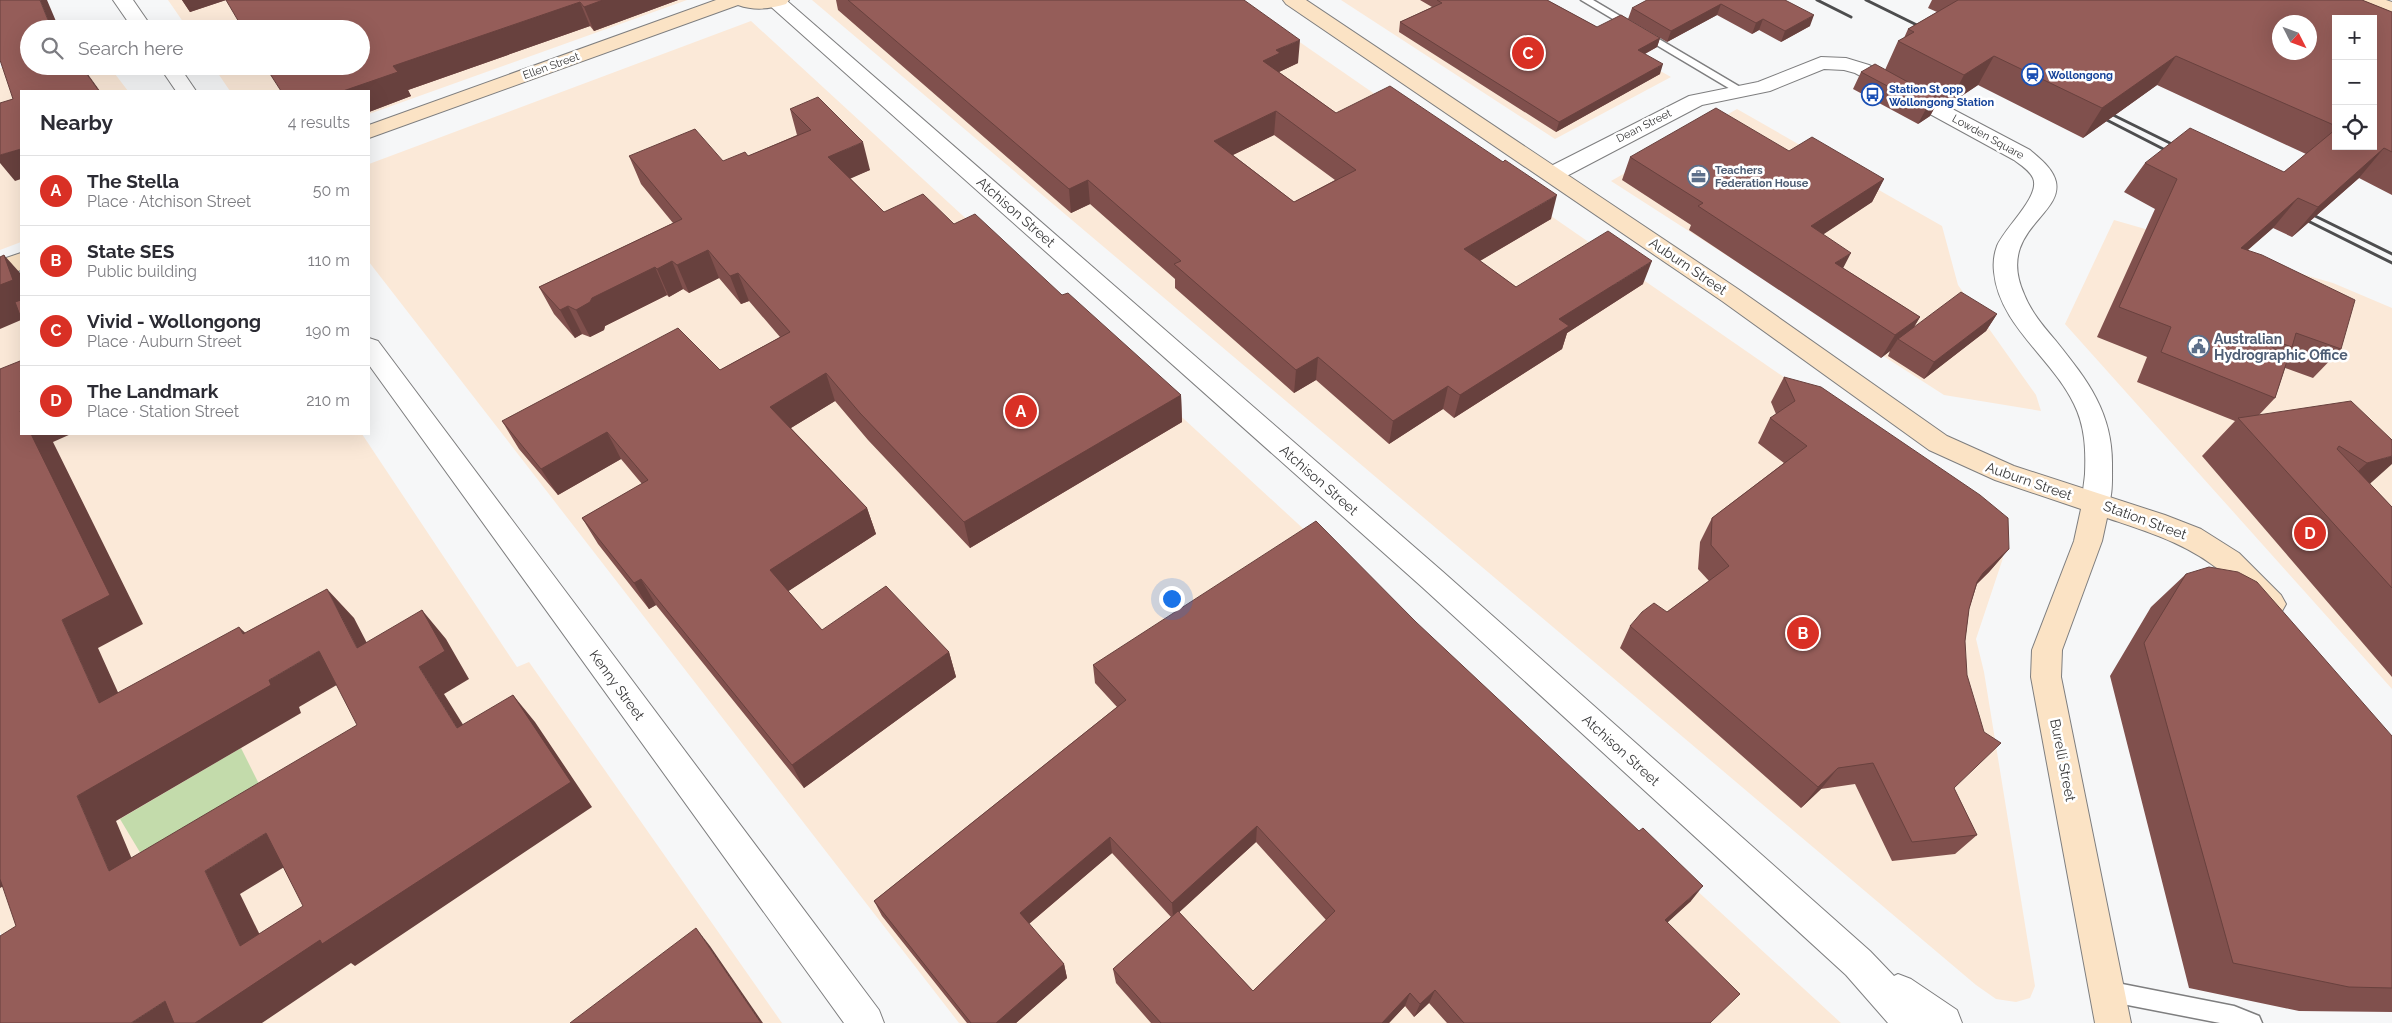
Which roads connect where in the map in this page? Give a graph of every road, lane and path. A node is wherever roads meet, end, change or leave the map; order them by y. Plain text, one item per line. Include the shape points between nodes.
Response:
1 (123, 0) edge
2 (734, 0) edge
3 (743, 0) edge
4 (778, 0) edge
5 (1293, 0) edge
6 (1586, 0) edge
7 (2369, 0) edge
8 (2392, 9) edge
9 (137, 20) edge
10 (175, 75) edge
11 (185, 90) edge
12 (1740, 92) junction
13 (370, 132) edge
14 (1553, 174) junction
15 (2044, 196) joint
16 (20, 261) edge
17 (0, 269) edge
18 (370, 348) edge
19 (2096, 503) junction
20 (2288, 623) edge
21 (1858, 963) junction
22 (2107, 991) junction
23 (866, 1023) edge
24 (1912, 1023) edge
25 (1944, 1023) edge
26 (2113, 1023) edge
27 (2252, 1023) edge

1 - 9 street
2 - 13 street, Ellen Street
3 - 4 street via 754,4
4 - 21 street, Atchison Street via 1432,579
5 - 14 street, Auburn Street
6 - 12 lane
7 - 8 street
10 - 11 street
12 - 14 street, Dean Street via 1696,100
12 - 15 street, Lowden Square via 1775,83 1821,63 1853,66 2022,155 2042,171 2046,188
14 - 19 street, Auburn Street via 1938,443 2011,477
15 - 19 street, Station Street via 2009,243 2006,255 2008,283 2020,312 2078,387 2096,421 2100,464
16 - 17 street
18 - 23 street, Kenny Street
19 - 20 street, Station Street via 2166,525 2214,550 2248,577
19 - 22 street, Burelli Street via 2088,541 2052,636 2046,677
21 - 24 street, Atchison Street
21 - 25 street, Atchison Street
22 - 26 street, Burelli Street
22 - 27 lane via 2234,1016

